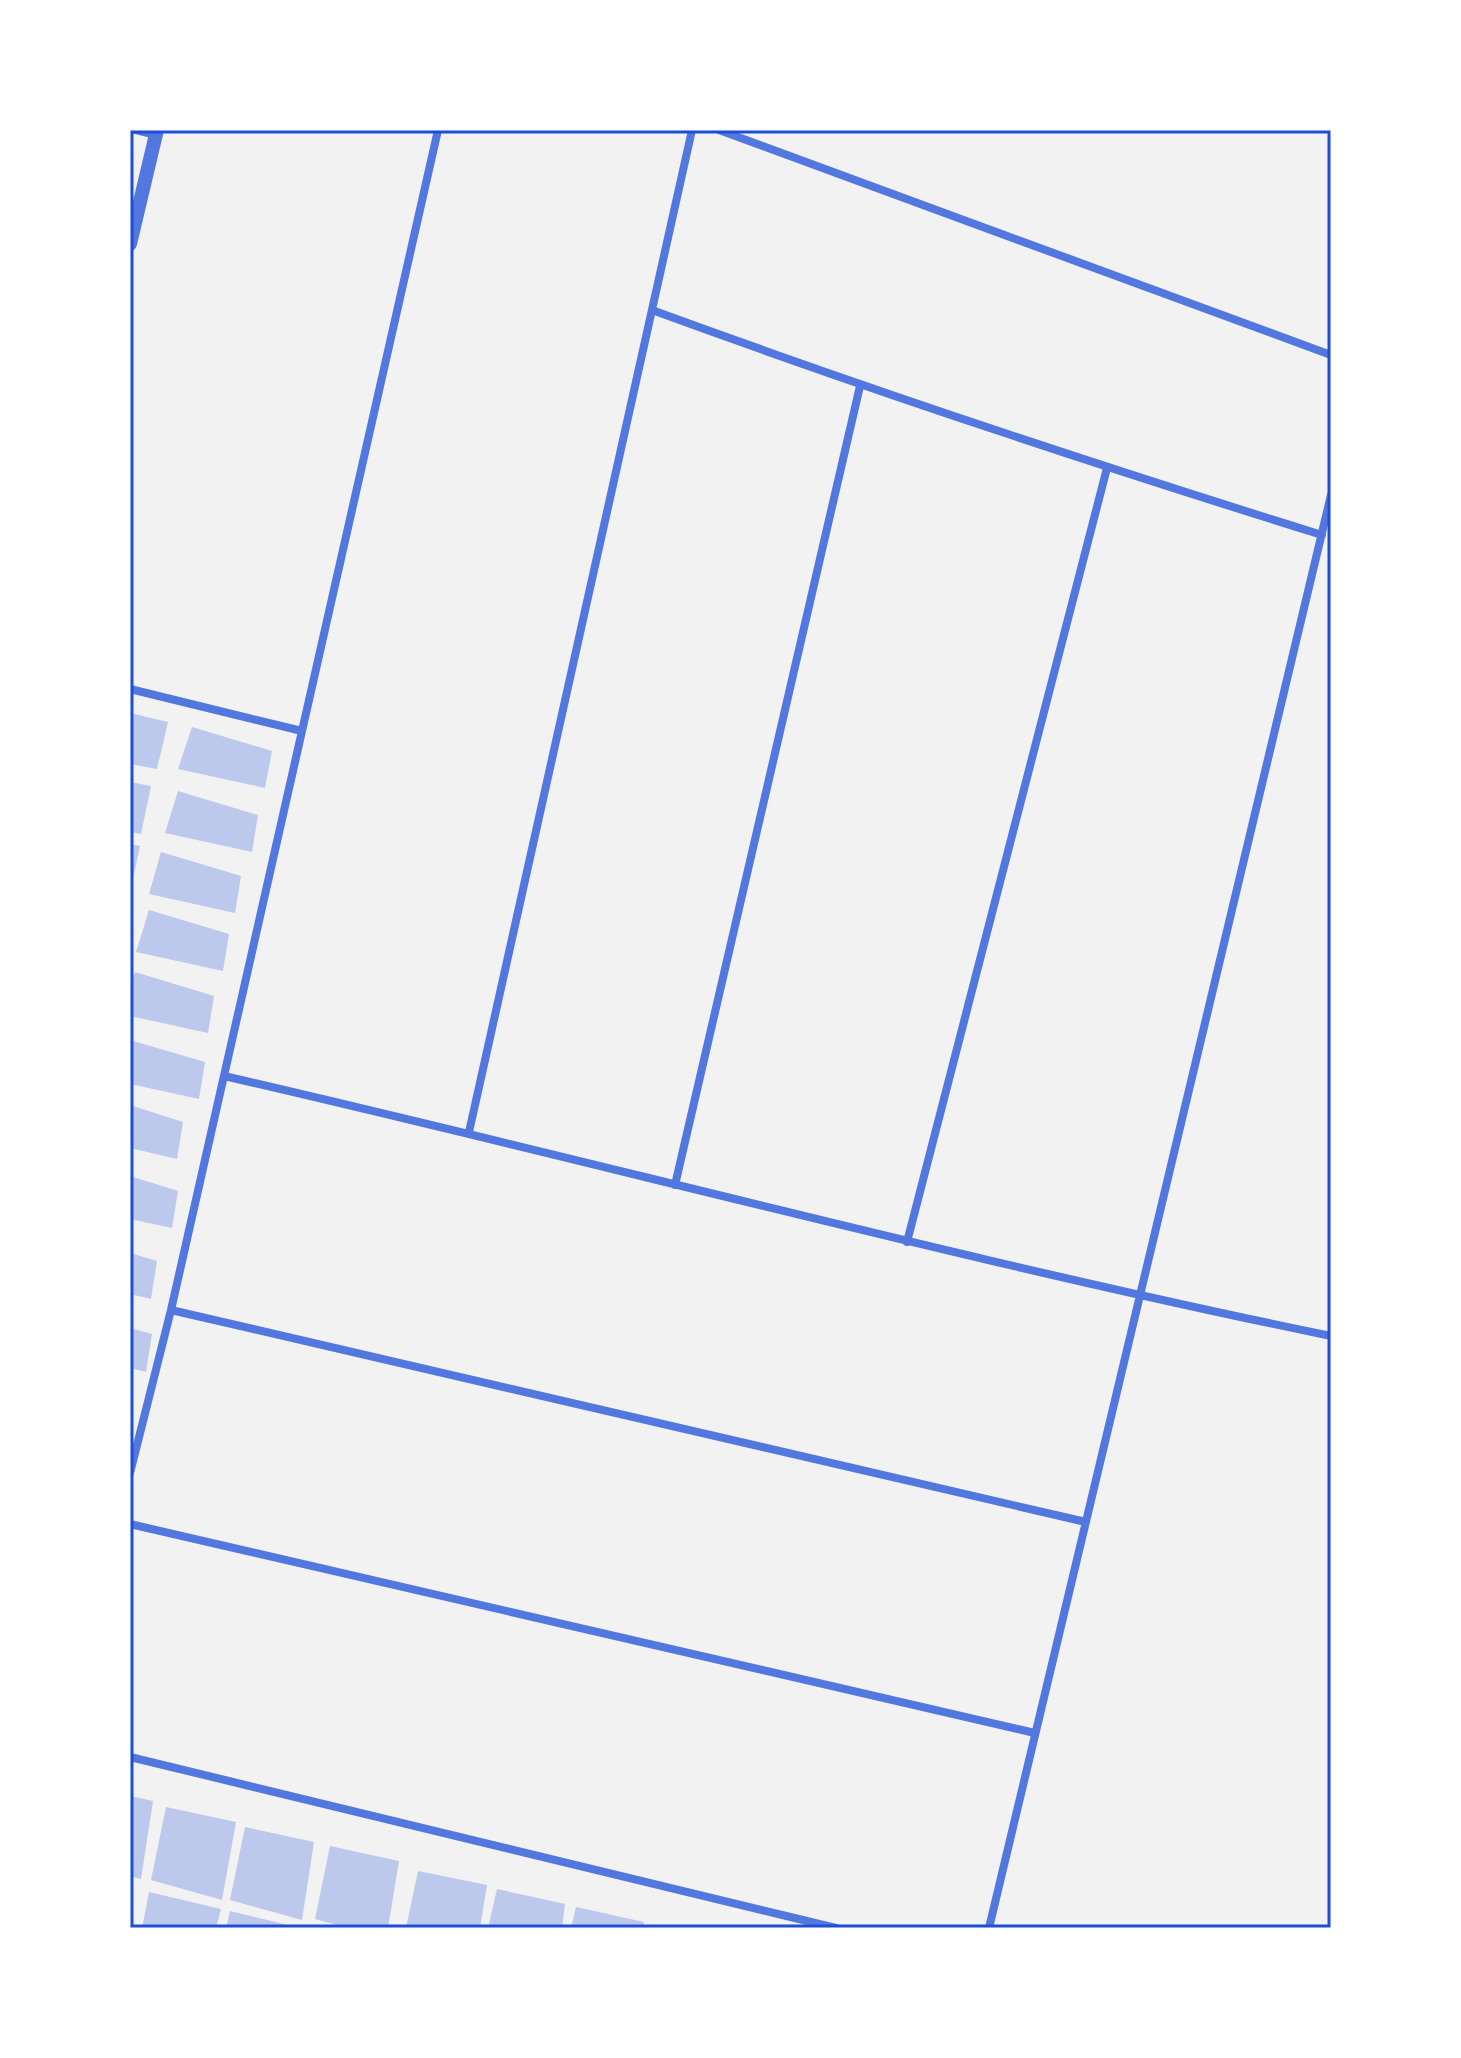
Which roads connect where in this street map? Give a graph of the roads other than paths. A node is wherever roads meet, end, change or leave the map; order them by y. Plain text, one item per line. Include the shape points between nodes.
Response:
1 (136, 130) edge
2 (438, 130) edge
3 (692, 130) edge
4 (719, 130) edge
5 (156, 132) edge
6 (130, 244) edge
7 (652, 310) junction
8 (1331, 355) edge
9 (860, 386) junction
10 (1107, 468) junction
11 (1331, 495) edge
12 (1322, 535) junction
13 (130, 689) edge
14 (302, 731) junction
15 (224, 1076) junction
16 (469, 1132) junction
17 (675, 1185) junction
18 (907, 1242) junction
19 (1141, 1297) junction
20 (171, 1310) junction
21 (1331, 1336) edge
22 (130, 1473) edge
23 (1086, 1522) junction
24 (130, 1524) edge
25 (1035, 1733) junction
26 (130, 1757) edge
27 (836, 1928) edge
28 (989, 1928) edge

1 - 5 street
2 - 14 street
3 - 7 street
4 - 8 street
5 - 6 street
7 - 9 street
7 - 16 street
9 - 10 street
9 - 17 street
10 - 12 street
10 - 18 street
11 - 12 street
12 - 19 street
13 - 14 street
14 - 15 street
15 - 16 street
15 - 20 street
16 - 17 street
17 - 18 street
18 - 19 street
19 - 21 street
19 - 23 street
20 - 22 street
20 - 23 street
23 - 25 street
24 - 25 street
25 - 28 street
26 - 27 street

